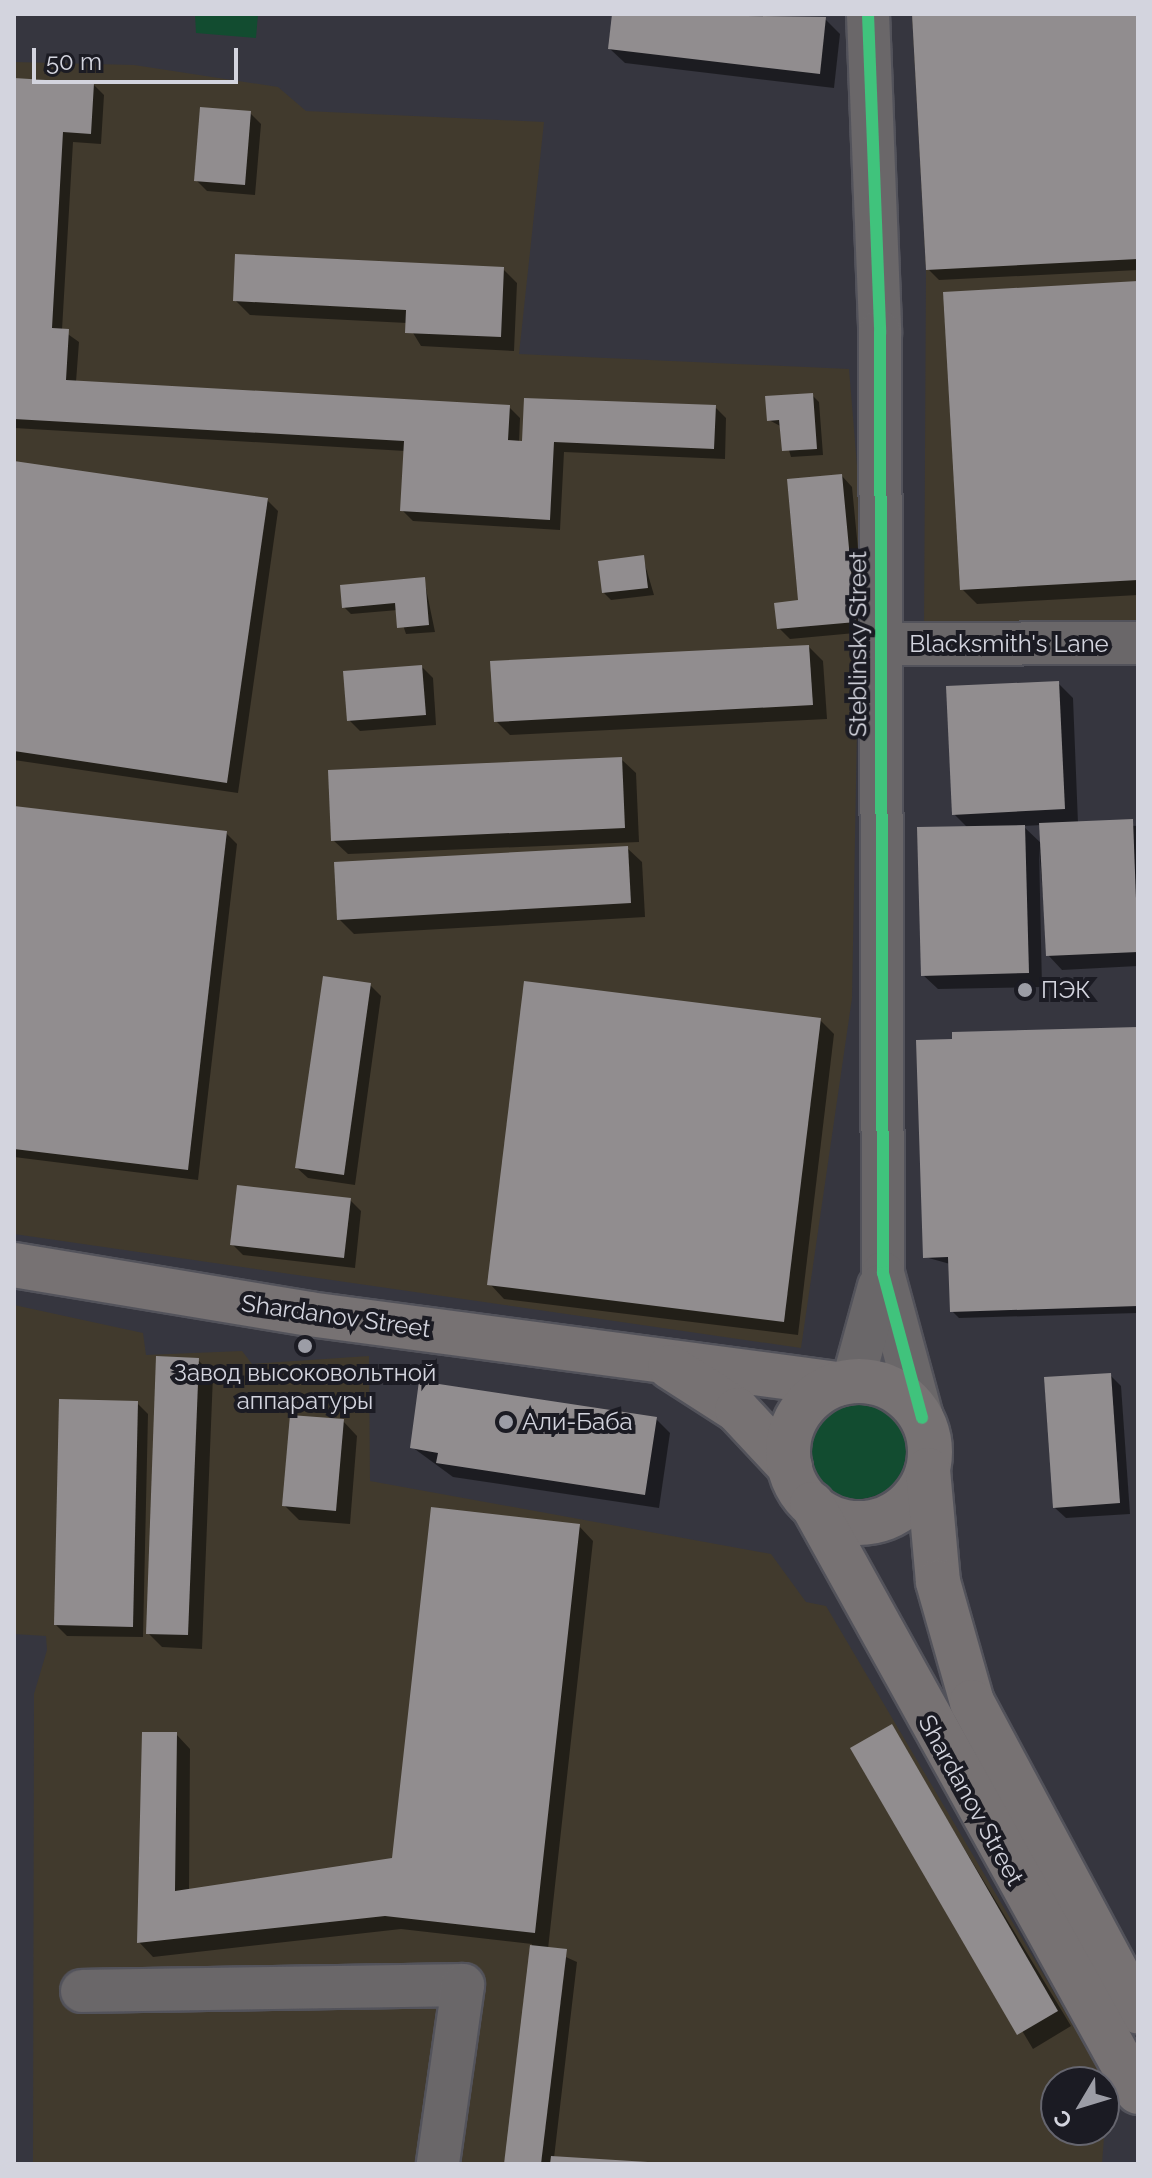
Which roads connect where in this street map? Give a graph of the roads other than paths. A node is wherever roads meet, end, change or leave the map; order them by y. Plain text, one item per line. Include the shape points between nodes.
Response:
1 (868, 14) edge
2 (1138, 643) edge
3 (880, 644) junction
4 (14, 1265) edge
5 (883, 1273) junction
6 (658, 1359) junction
7 (845, 1382) junction
8 (922, 1418) junction
9 (790, 1467) junction
10 (928, 1470) junction
11 (812, 1504) junction
12 (82, 1991) dead end
13 (1138, 2011) edge
14 (1138, 2092) edge
15 (438, 2164) edge

1 - 3 street, Steblinsky Street via 880,332
2 - 3 street, Blacksmith's Lane
3 - 5 street, Steblinsky Street
4 - 6 main road, Shardanov Street
5 - 7 street
5 - 8 street
6 - 7 main road, Shardanov Street
6 - 9 main road via 737,1410
7 - 8 main road via 893,1389
7 - 9 main road via 803,1407 793,1425
8 - 10 main road
9 - 11 main road
10 - 11 main road via 910,1501 879,1520 843,1521
10 - 13 main road, Shardanov Street via 938,1582 972,1702
11 - 14 main road, Shardanov Street
12 - 15 street via 463,1985

